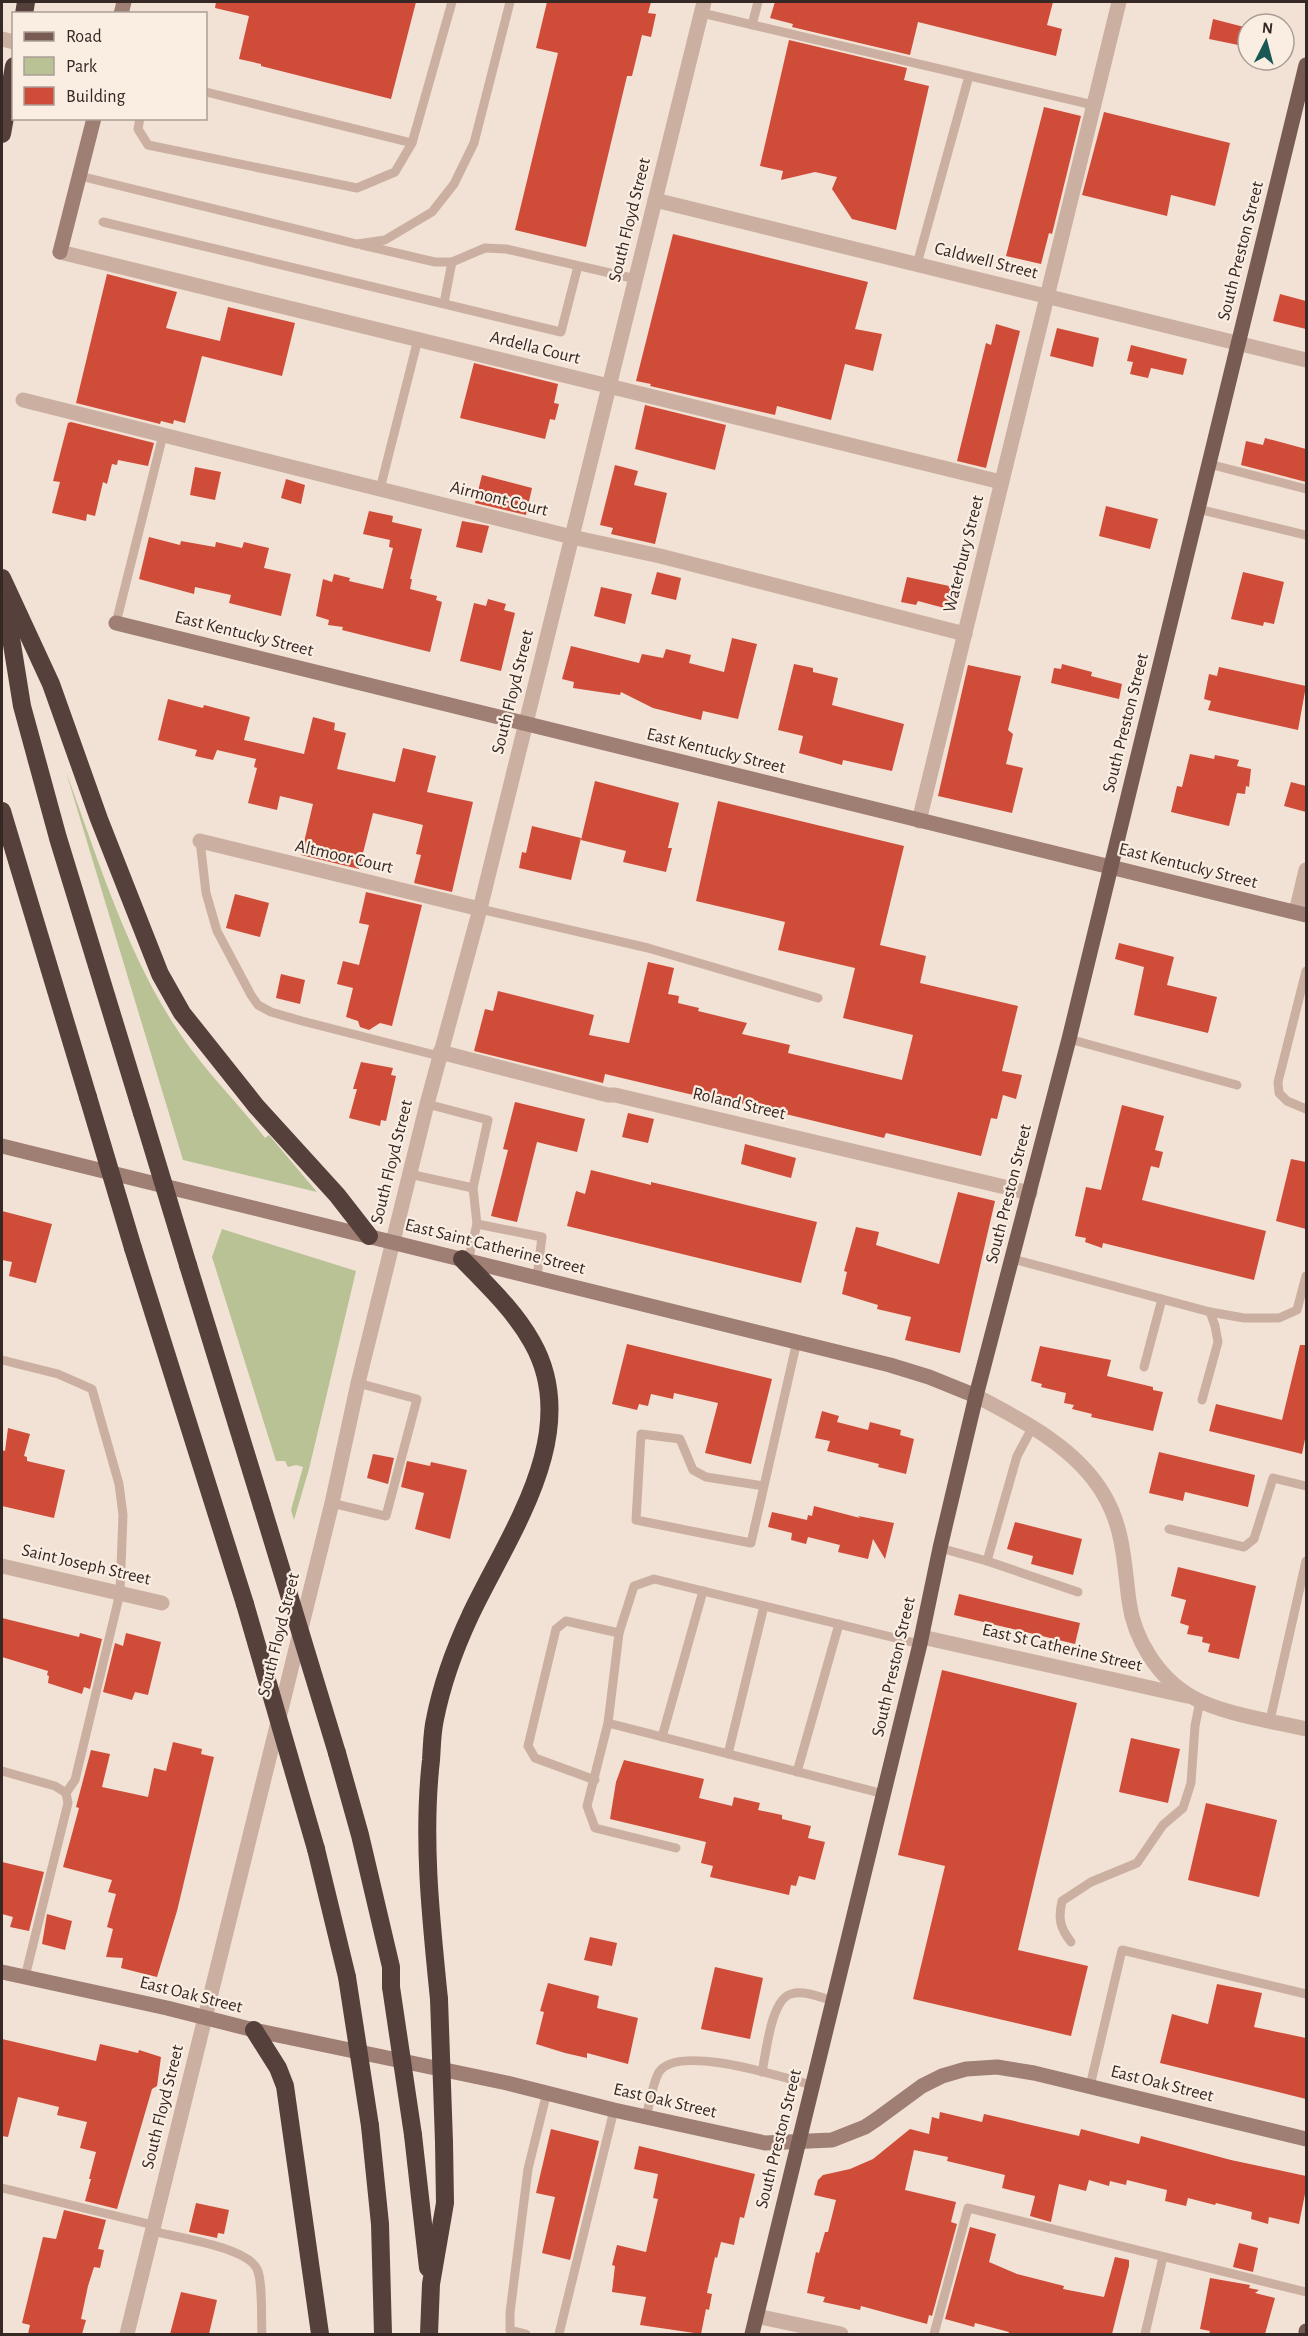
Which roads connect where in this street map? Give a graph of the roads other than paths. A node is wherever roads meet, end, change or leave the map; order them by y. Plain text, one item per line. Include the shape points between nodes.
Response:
1 (452, 2) edge
2 (510, 2) edge
3 (758, 2) edge
4 (1119, 2) edge
5 (703, 7) edge
6 (752, 25) junction
7 (1306, 65) edge
8 (969, 75) junction
9 (12, 77) edge
10 (207, 92) edge
11 (1093, 105) junction
12 (94, 120) edge
13 (140, 120) edge
14 (3, 126) edge
15 (412, 143) junction
16 (80, 176) junction
17 (656, 200) junction
18 (103, 222) dead end
19 (357, 244) junction
20 (60, 252) joint
21 (452, 262) junction
22 (917, 264) junction
23 (578, 266) junction
24 (636, 279) junction
25 (1048, 297) junction
26 (444, 303) junction
27 (418, 339) junction
28 (1239, 343) junction
29 (1306, 360) edge
30 (610, 386) junction
31 (24, 400) dead end
32 (163, 435) junction
33 (1209, 464) junction
34 (1001, 482) junction
35 (380, 489) junction
36 (1306, 489) edge
37 (1198, 509) junction
38 (1306, 535) edge
39 (572, 537) junction
40 (2, 577) edge
41 (116, 622) joint
42 (965, 634) junction
43 (526, 724) junction
44 (2, 810) edge
45 (920, 821) junction
46 (200, 841) joint
47 (1110, 867) junction
48 (1306, 870) edge
49 (480, 909) junction
50 (1301, 914) edge
51 (1306, 971) edge
52 (818, 998) dead end
53 (1069, 1040) junction
54 (440, 1054) junction
55 (1237, 1085) dead end
56 (427, 1104) junction
57 (1306, 1109) edge
58 (2, 1146) edge
59 (409, 1174) junction
60 (473, 1188) junction
61 (1030, 1193) junction
62 (477, 1224) junction
63 (369, 1236) junction
64 (393, 1242) junction
65 (1013, 1259) junction
66 (465, 1260) junction
67 (1306, 1276) edge
68 (537, 1277) junction
69 (1162, 1299) junction
70 (1210, 1312) junction
71 (797, 1341) junction
72 (2, 1360) edge
73 (1144, 1367) dead end
74 (358, 1383) junction
75 (976, 1396) junction
76 (1202, 1400) dead end
77 (1032, 1428) junction
78 (764, 1486) junction
79 (1306, 1486) edge
80 (332, 1503) junction
81 (1169, 1528) dead end
82 (940, 1548) junction
83 (987, 1561) junction
84 (1306, 1561) edge
85 (2, 1566) edge
86 (703, 1591) junction
87 (1078, 1592) dead end
88 (120, 1593) junction
89 (162, 1603) dead end
90 (764, 1606) junction
91 (839, 1624) junction
92 (619, 1633) junction
93 (921, 1641) junction
94 (1196, 1699) junction
95 (1270, 1720) junction
96 (608, 1723) junction
97 (1306, 1729) edge
98 (662, 1737) junction
99 (728, 1755) junction
100 (2, 1771) edge
101 (797, 1772) junction
102 (595, 1780) junction
103 (66, 1793) junction
104 (884, 1794) junction
105 (676, 1848) dead end
106 (1071, 1942) dead end
107 (2, 1972) edge
108 (25, 1977) junction
109 (1306, 1994) edge
110 (833, 2001) junction
111 (204, 2019) junction
112 (254, 2030) junction
113 (762, 2072) junction
114 (812, 2085) junction
115 (1090, 2086) junction
116 (547, 2092) junction
117 (614, 2110) junction
118 (646, 2117) junction
119 (1306, 2139) edge
120 (798, 2142) junction
121 (2, 2188) edge
122 (153, 2228) junction
123 (1163, 2257) junction
124 (430, 2284) junction
125 (1306, 2292) edge
126 (756, 2316) junction
127 (127, 2334) edge
128 (262, 2334) edge
129 (320, 2334) edge
130 (383, 2334) edge
131 (429, 2334) edge
132 (526, 2334) edge
133 (559, 2334) edge
134 (752, 2334) edge
135 (841, 2334) edge
136 (934, 2334) edge
137 (1145, 2334) edge

1 - 15 lane
2 - 19 lane via 474,143 454,184 432,212 385,240
3 - 6 lane
4 - 11 street, Waterbury Street
5 - 6 lane
5 - 17 street, South Floyd Street
6 - 8 lane
7 - 28 main road, South Preston Street
8 - 11 lane
8 - 22 lane
9 - 14 highway
10 - 15 lane
11 - 25 street, Waterbury Street
12 - 16 main road
13 - 15 lane via 138,129 148,145 357,188 395,172
16 - 19 lane
16 - 20 main road
17 - 22 street, Caldwell Street
17 - 24 street, South Floyd Street
18 - 26 lane
19 - 21 lane via 435,262
20 - 27 street, Ardella Court
21 - 23 lane via 485,248 506,249
21 - 26 lane
22 - 25 street, Caldwell Street
23 - 24 lane
23 - 26 lane via 561,332
24 - 30 street, South Floyd Street
25 - 28 street, Caldwell Street
25 - 34 street, Waterbury Street
27 - 30 street, Ardella Court
27 - 35 lane
28 - 29 street, Caldwell Street
28 - 33 main road, South Preston Street
30 - 34 street, Ardella Court
30 - 39 street, South Floyd Street
31 - 32 street, Airmont Court
32 - 35 street, Airmont Court
32 - 41 lane
33 - 36 lane
33 - 37 main road, South Preston Street
34 - 42 street, Waterbury Street
35 - 39 street, Airmont Court
37 - 38 lane
37 - 47 main road, South Preston Street
39 - 42 street, Airmont Court
39 - 43 street, South Floyd Street
40 - 63 highway via 51,684 160,974 182,1012 256,1106
40 - 124 highway, bridge via 22,706 58,838 360,1835 391,1967
41 - 43 main road, East Kentucky Street
42 - 45 street, Waterbury Street
43 - 45 main road, East Kentucky Street
43 - 49 street, South Floyd Street
44 - 130 highway, bridge via 316,1849 347,1977 370,2126 380,2224
45 - 47 main road, East Kentucky Street
46 - 49 street, Altmoor Court
46 - 54 lane via 206,893 217,931 258,1005 292,1018
47 - 50 main road, East Kentucky Street
47 - 53 main road, South Preston Street
48 - 50 street
49 - 52 lane via 648,948
49 - 54 street, South Floyd Street
51 - 57 lane via 1278,1082 1279,1093 1287,1101
53 - 55 lane
53 - 61 main road, South Preston Street
54 - 56 street, South Floyd Street
54 - 61 street, Roland Street
56 - 59 street, South Floyd Street
56 - 60 lane via 488,1120
58 - 63 main road, East Saint Catherine Street
59 - 60 lane
59 - 64 street, South Floyd Street
60 - 62 lane
61 - 65 main road, South Preston Street
62 - 66 lane
62 - 68 lane via 542,1237
63 - 64 main road, East Saint Catherine Street
64 - 66 main road, East Saint Catherine Street
64 - 74 street, South Floyd Street
65 - 69 lane
65 - 75 main road, South Preston Street
66 - 68 main road, East Saint Catherine Street
66 - 124 highway, bridge via 502,1300 532,1342 542,1364 550,1407 544,1456 524,1510 469,1617 435,1720 427,1793 428,1855 439,1999 445,2203
67 - 70 lane via 1297,1311 1279,1318
68 - 71 main road, East Saint Catherine Street
69 - 70 lane
69 - 73 lane
70 - 76 lane via 1218,1342
71 - 75 main road, East Saint Catherine Street via 901,1368
71 - 78 lane
72 - 88 lane via 58,1374 92,1389 119,1484 123,1515
74 - 80 street, South Floyd Street
74 - 80 lane via 417,1399 386,1516
75 - 77 street, East St Catherine Street
75 - 82 main road, South Preston Street
77 - 83 lane via 1017,1456
77 - 94 street, East St Catherine Street via 1074,1458 1105,1496 1123,1543 1130,1608 1138,1635 1158,1667
78 - 78 lane via 751,1543 636,1520 641,1434 680,1439 693,1470 706,1477
79 - 81 lane via 1272,1478 1254,1539 1244,1547
80 - 111 street, South Floyd Street
82 - 83 lane
82 - 93 main road, South Preston Street
83 - 87 lane
84 - 95 lane
85 - 88 street, Saint Joseph Street
86 - 90 lane
86 - 92 lane via 654,1579 634,1586
86 - 98 lane
88 - 89 street, Saint Joseph Street
88 - 103 lane via 75,1780
90 - 91 lane
90 - 99 lane
91 - 93 lane
91 - 101 lane
92 - 96 lane
92 - 102 lane via 566,1621 556,1629 528,1746 535,1758
93 - 94 street, East St Catherine Street
93 - 104 main road, South Preston Street
94 - 95 street, East St Catherine Street
94 - 106 lane via 1191,1783 1183,1808 1163,1825 1137,1863 1090,1882 1062,1901 1059,1917
95 - 97 street, East St Catherine Street
96 - 98 lane
96 - 102 lane
98 - 99 lane
99 - 101 lane
100 - 103 lane via 55,1786
101 - 104 lane
102 - 105 lane via 587,1806 595,1828
103 - 108 lane via 68,1803
104 - 110 main road, South Preston Street
107 - 108 main road, East Oak Street
108 - 111 main road, East Oak Street
109 - 115 lane via 1122,1950
110 - 113 lane via 804,1993 784,1998 776,2007
110 - 114 main road, South Preston Street
111 - 112 main road, East Oak Street
111 - 122 street, South Floyd Street
112 - 116 main road, East Oak Street
112 - 129 highway via 285,2086
113 - 114 lane
113 - 118 lane via 700,2061 668,2065 659,2073
114 - 120 main road, South Preston Street
115 - 119 main road, East Oak Street
115 - 120 main road, East Oak Street via 997,2067 966,2069 922,2086 865,2127 832,2140
116 - 117 main road, East Oak Street
116 - 132 lane via 528,2169 510,2313 510,2330
117 - 118 main road, East Oak Street
117 - 133 lane
118 - 120 main road, East Oak Street via 765,2144
120 - 126 main road, South Preston Street
121 - 122 lane
122 - 127 street, South Floyd Street
122 - 128 lane via 221,2248 246,2258 257,2268
123 - 125 lane
123 - 136 lane via 968,2208
123 - 137 lane
124 - 131 highway
126 - 134 main road, South Preston Street
126 - 135 street

